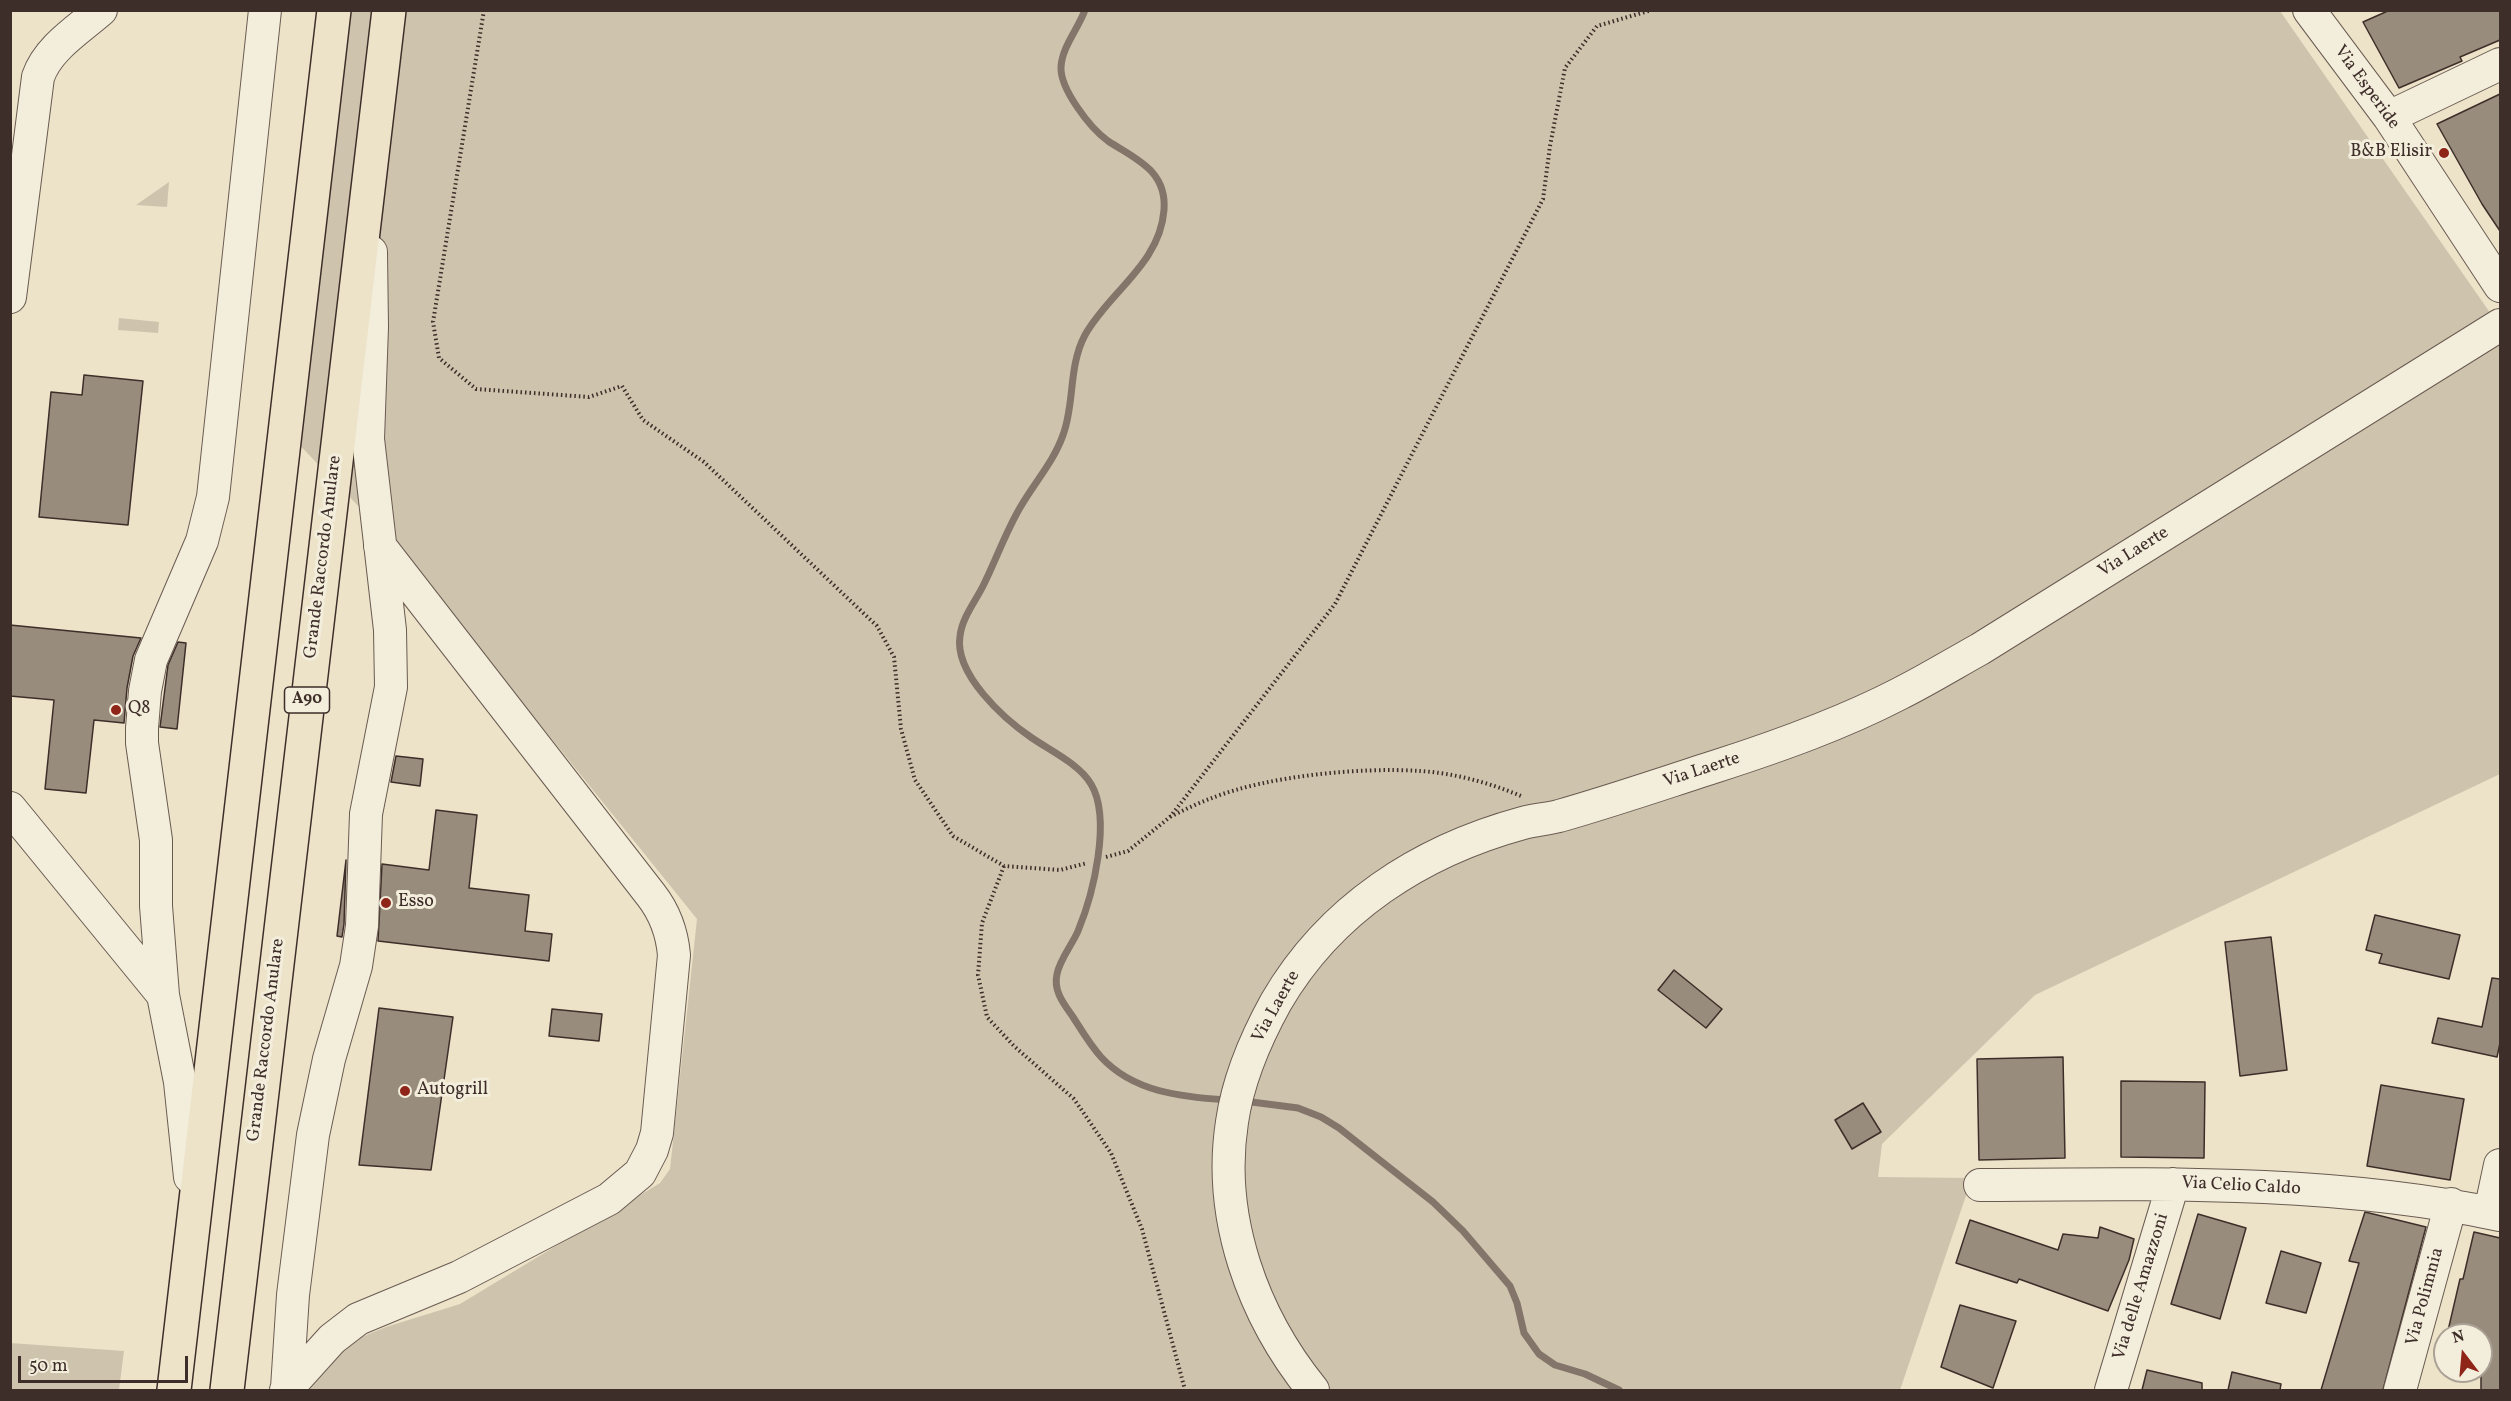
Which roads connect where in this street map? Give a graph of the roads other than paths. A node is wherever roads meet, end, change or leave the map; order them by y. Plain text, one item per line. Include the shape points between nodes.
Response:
1 (101, 10) edge
2 (265, 10) edge
3 (334, 10) edge
4 (389, 10) edge
5 (2309, 10) edge
6 (2500, 64) edge
7 (2389, 117) junction
8 (369, 184) junction
9 (2500, 286) edge
10 (10, 297) edge
11 (2500, 326) edge
12 (380, 545) junction
13 (10, 808) edge
14 (163, 995) junction
15 (2500, 1164) edge
16 (2173, 1184) junction
17 (1980, 1185) dead end
18 (2451, 1204) junction
19 (2495, 1214) edge
20 (193, 1232) junction
21 (287, 1389) edge
22 (174, 1390) edge
23 (227, 1390) edge
24 (1313, 1390) edge
25 (2111, 1390) edge
26 (2400, 1390) edge

1 - 10 street via 53,51 38,77
2 - 14 street via 213,497 202,541 155,648 145,691 142,742 155,827
3 - 20 highway
4 - 8 highway, Grande Raccordo Anulare / A90
5 - 7 street, Via Esperide
6 - 7 street
7 - 9 street, Via Esperide
8 - 12 street via 372,295 368,439
8 - 23 highway, Grande Raccordo Anulare / A90
11 - 24 street, Via Laerte via 1980,649 1900,694 1794,739 1506,829 1434,856 1366,897 1323,936 1272,1009 1238,1090 1227,1156 1228,1196 1242,1255 1274,1333
12 - 21 street via 390,637 389,698 366,814 362,926 356,966 329,1059 313,1135 293,1295
12 - 21 street via 666,919 674,955 657,1133 640,1173 609,1199 459,1277 358,1319 325,1345
13 - 14 street
14 - 20 street via 186,1126
15 - 19 street
16 - 17 street, Via Celio Caldo
16 - 18 street, Via Celio Caldo
16 - 25 street, Via delle Amazzoni
18 - 19 street, Via Celio Caldo
18 - 26 street, Via Polimnia
20 - 22 highway

